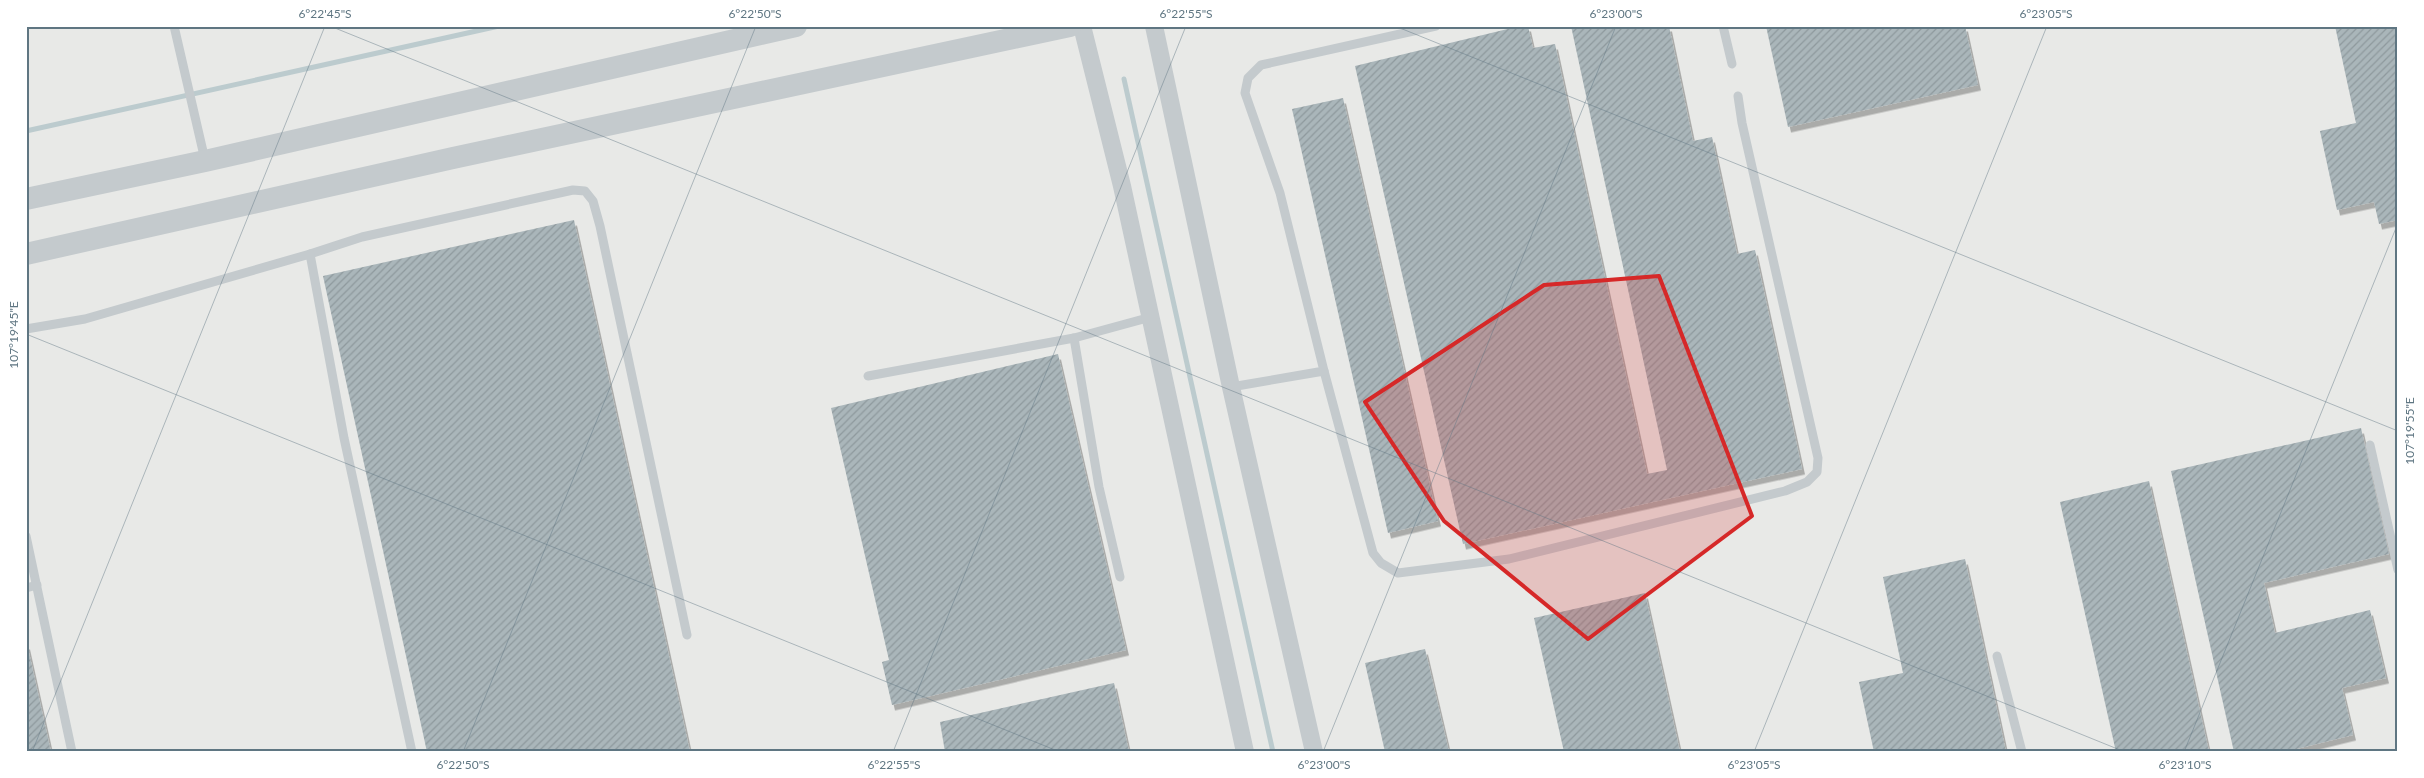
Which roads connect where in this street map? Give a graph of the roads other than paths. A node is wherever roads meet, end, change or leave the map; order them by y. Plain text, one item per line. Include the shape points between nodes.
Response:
1 (174, 26) edge
2 (796, 26) edge
3 (1070, 26) edge
4 (1082, 26) edge
5 (1154, 26) edge
6 (1436, 26) edge
7 (1722, 26) edge
8 (1732, 64) dead end
9 (1738, 96) dead end
10 (205, 161) junction
11 (26, 199) edge
12 (26, 254) edge
13 (310, 254) junction
14 (1151, 317) junction
15 (26, 329) edge
16 (1074, 338) junction
17 (1324, 371) junction
18 (868, 376) dead end
19 (1231, 387) junction
20 (2370, 445) dead end
21 (26, 536) edge
22 (2398, 570) edge
23 (1120, 577) dead end
24 (37, 585) junction
25 (26, 588) edge
26 (687, 635) dead end
27 (1997, 656) dead end
28 (72, 752) edge
29 (412, 752) edge
30 (1245, 752) edge
31 (1314, 752) edge
32 (2022, 752) edge

1 - 10 lane
2 - 10 street
3 - 12 street via 443,160
4 - 14 street
5 - 19 street
6 - 17 lane via 1261,65 1248,78 1245,93 1280,193
7 - 8 lane
9 - 17 lane via 1818,458 1817,472 1807,482 1785,491 1509,559 1398,573 1381,563 1373,552
10 - 11 street
13 - 15 lane via 85,319
13 - 26 lane via 362,237 573,190 585,192 593,201 600,226
13 - 29 lane via 344,438
14 - 16 lane
14 - 30 street
16 - 18 lane
16 - 23 lane via 1100,487
17 - 19 lane
19 - 31 street
20 - 22 lane
21 - 24 lane
24 - 25 lane
24 - 28 lane
27 - 32 lane

